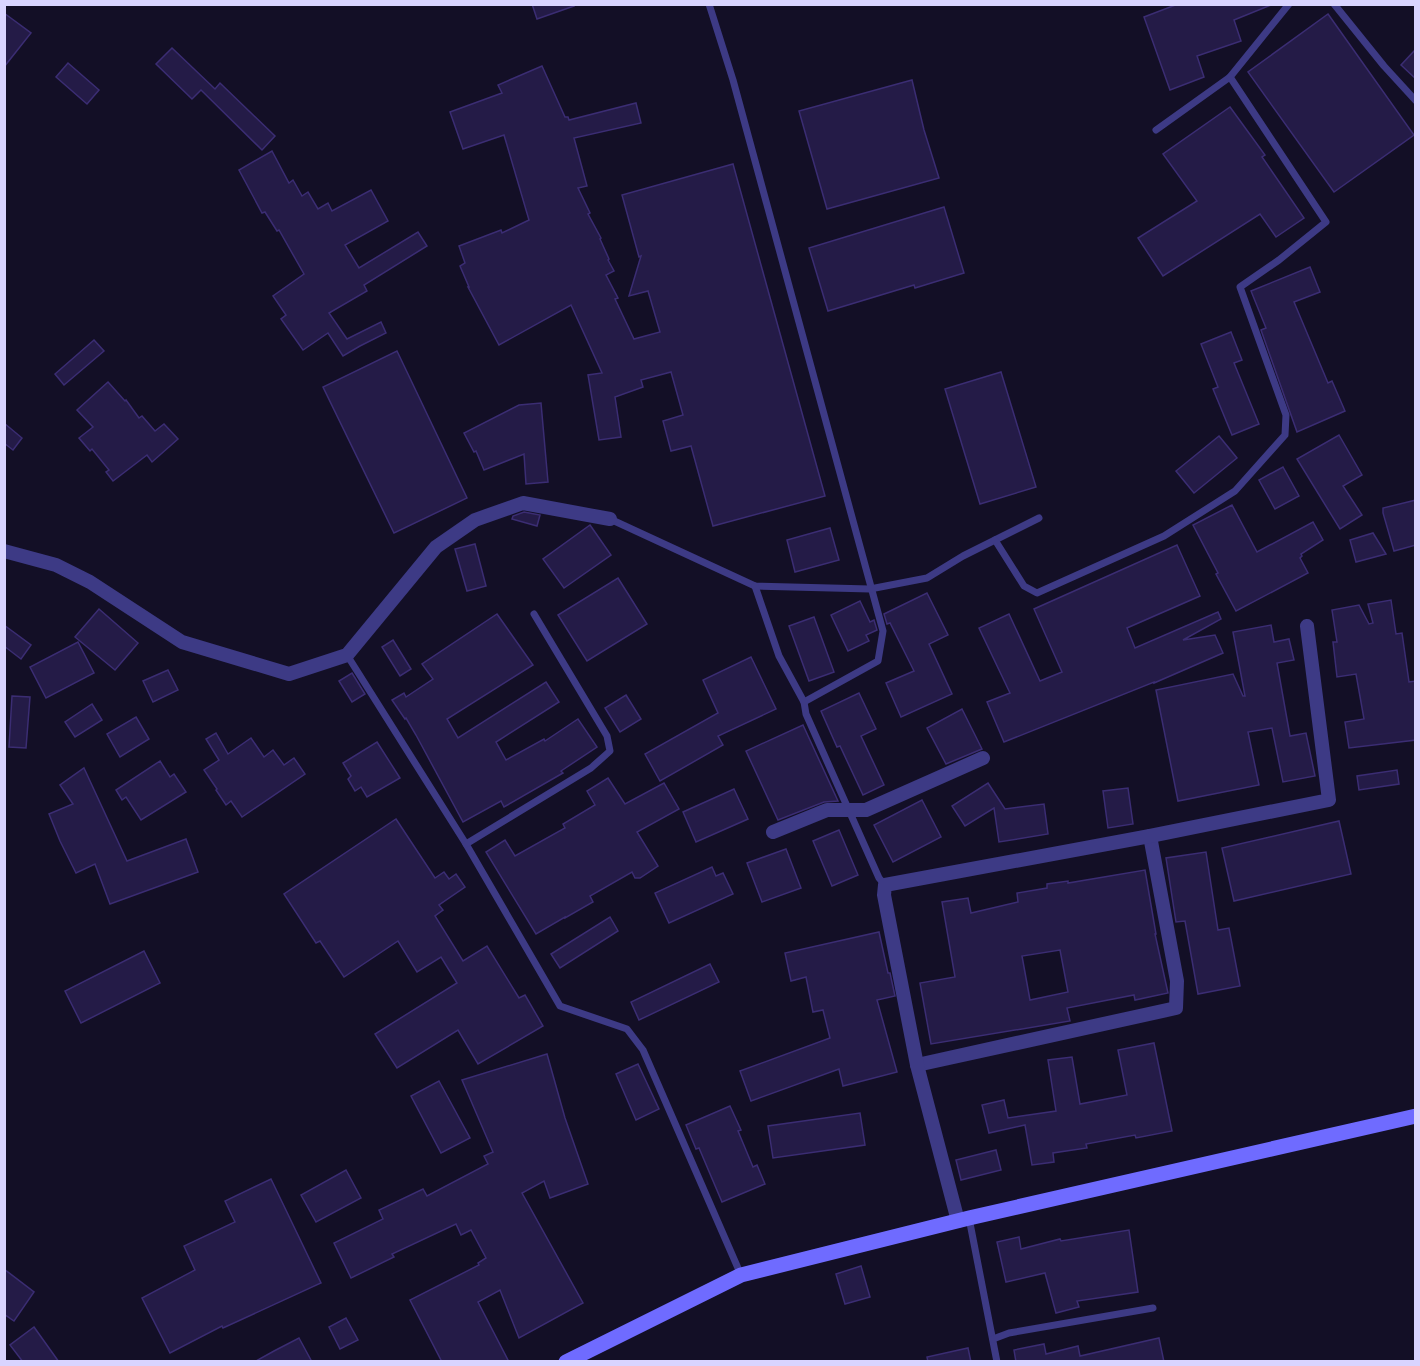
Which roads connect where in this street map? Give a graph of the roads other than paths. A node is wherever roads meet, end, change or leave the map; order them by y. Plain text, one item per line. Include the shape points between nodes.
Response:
1 (709, 4) edge
2 (1289, 4) edge
3 (1334, 4) edge
4 (1230, 77) junction
5 (1416, 101) edge
6 (1156, 130) dead end
7 (1039, 518) dead end
8 (610, 519) joint
9 (995, 540) junction
10 (4, 551) edge
11 (755, 586) junction
12 (870, 589) junction
13 (534, 614) dead end
14 (1307, 626) dead end
15 (347, 655) junction
16 (804, 702) junction
17 (983, 758) dead end
18 (848, 810) junction
19 (773, 832) dead end
20 (1150, 836) junction
21 (466, 844) junction
22 (885, 885) junction
23 (917, 1065) junction
24 (1416, 1116) edge
25 (964, 1219) junction
26 (741, 1275) junction
27 (1154, 1308) dead end
28 (993, 1339) junction
29 (566, 1362) edge
30 (998, 1362) edge

1 - 12 lane
2 - 4 lane
3 - 5 lane
4 - 6 lane
4 - 9 lane via 1326,222 1240,287 1286,416 1285,435 1235,491 1164,536 1037,592 1024,586
7 - 9 lane
8 - 11 lane
8 - 15 street via 523,503 475,520 436,546
9 - 12 lane via 927,578
10 - 15 street via 56,565 90,582 182,642 289,674
11 - 12 lane
11 - 16 lane via 779,656
12 - 16 lane via 883,632 878,660
13 - 21 lane via 607,736 610,751 591,768
14 - 20 street via 1329,800
15 - 21 lane
16 - 18 lane
17 - 18 street via 866,810
18 - 19 street via 826,810
18 - 22 lane
20 - 22 street
20 - 23 street via 1178,981 1176,1008
21 - 26 lane via 560,1006 627,1029 643,1050
22 - 23 street
23 - 25 street
24 - 25 street
25 - 26 street
25 - 28 lane
26 - 29 street
27 - 28 lane
28 - 30 lane

